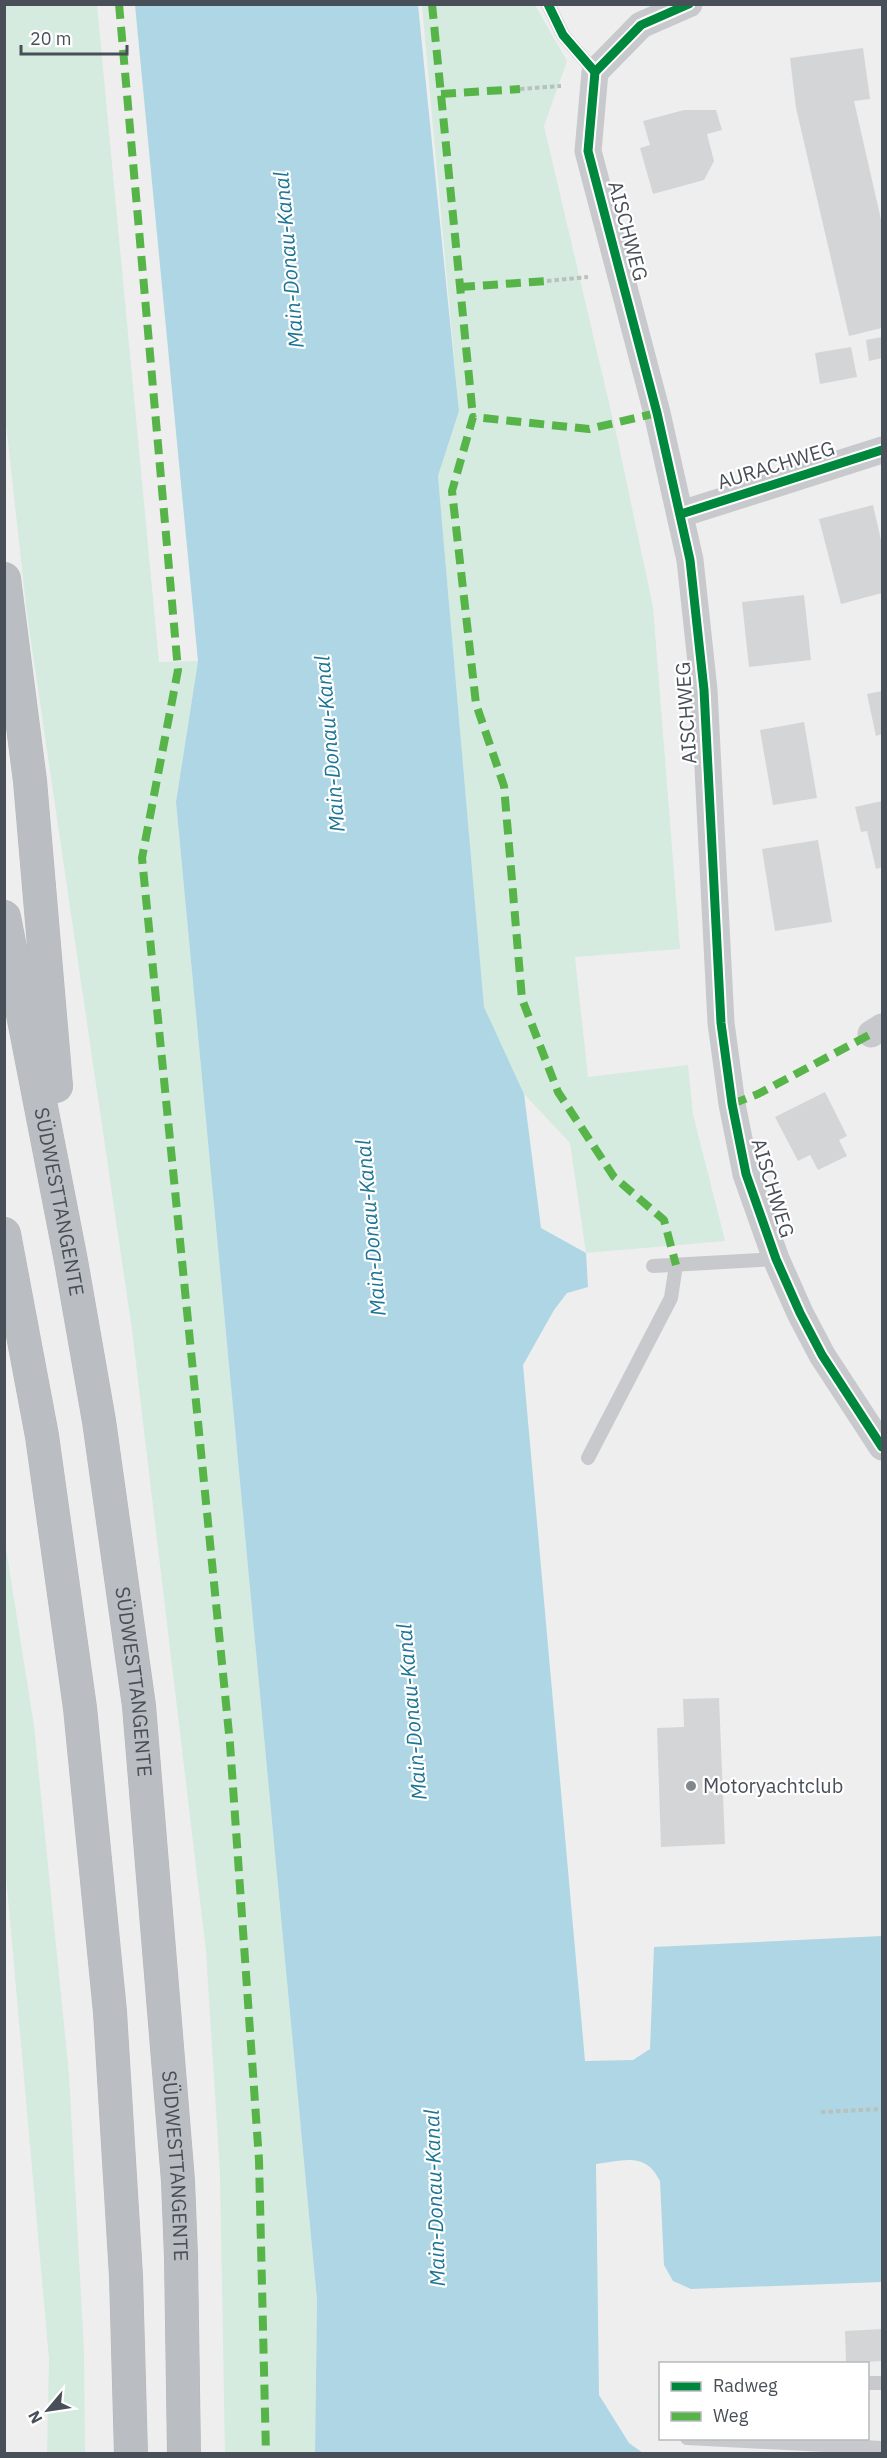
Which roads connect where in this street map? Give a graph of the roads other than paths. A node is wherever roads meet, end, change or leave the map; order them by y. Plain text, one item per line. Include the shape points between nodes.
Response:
1 (548, 4) edge
2 (689, 4) edge
3 (595, 72) junction
4 (882, 450) edge
5 (681, 514) junction
6 (4, 579) edge
7 (4, 917) edge
8 (4, 1234) edge
9 (776, 1258) junction
10 (71, 1261) junction
11 (676, 1265) junction
12 (653, 1266) dead end
13 (882, 1447) edge
14 (588, 1458) dead end
15 (709, 2440) edge
16 (882, 2448) edge
17 (131, 2454) edge
18 (184, 2454) edge

1 - 3 lane via 563,35
2 - 3 street via 641,25
3 - 5 street, AISCHWEG via 588,151
4 - 5 street, AURACHWEG
5 - 9 street, AISCHWEG via 704,690 721,1023 746,1173
6 - 10 highway via 30,781
7 - 10 highway, SÜDWESTTANGENTE
8 - 17 highway via 42,1436 80,1708 110,2012 126,2276
9 - 11 lane
9 - 13 street, AISCHWEG via 822,1355
10 - 18 highway, SÜDWESTTANGENTE via 99,1421 139,1706 178,2181
11 - 12 lane
11 - 14 lane via 671,1298
15 - 16 lane

